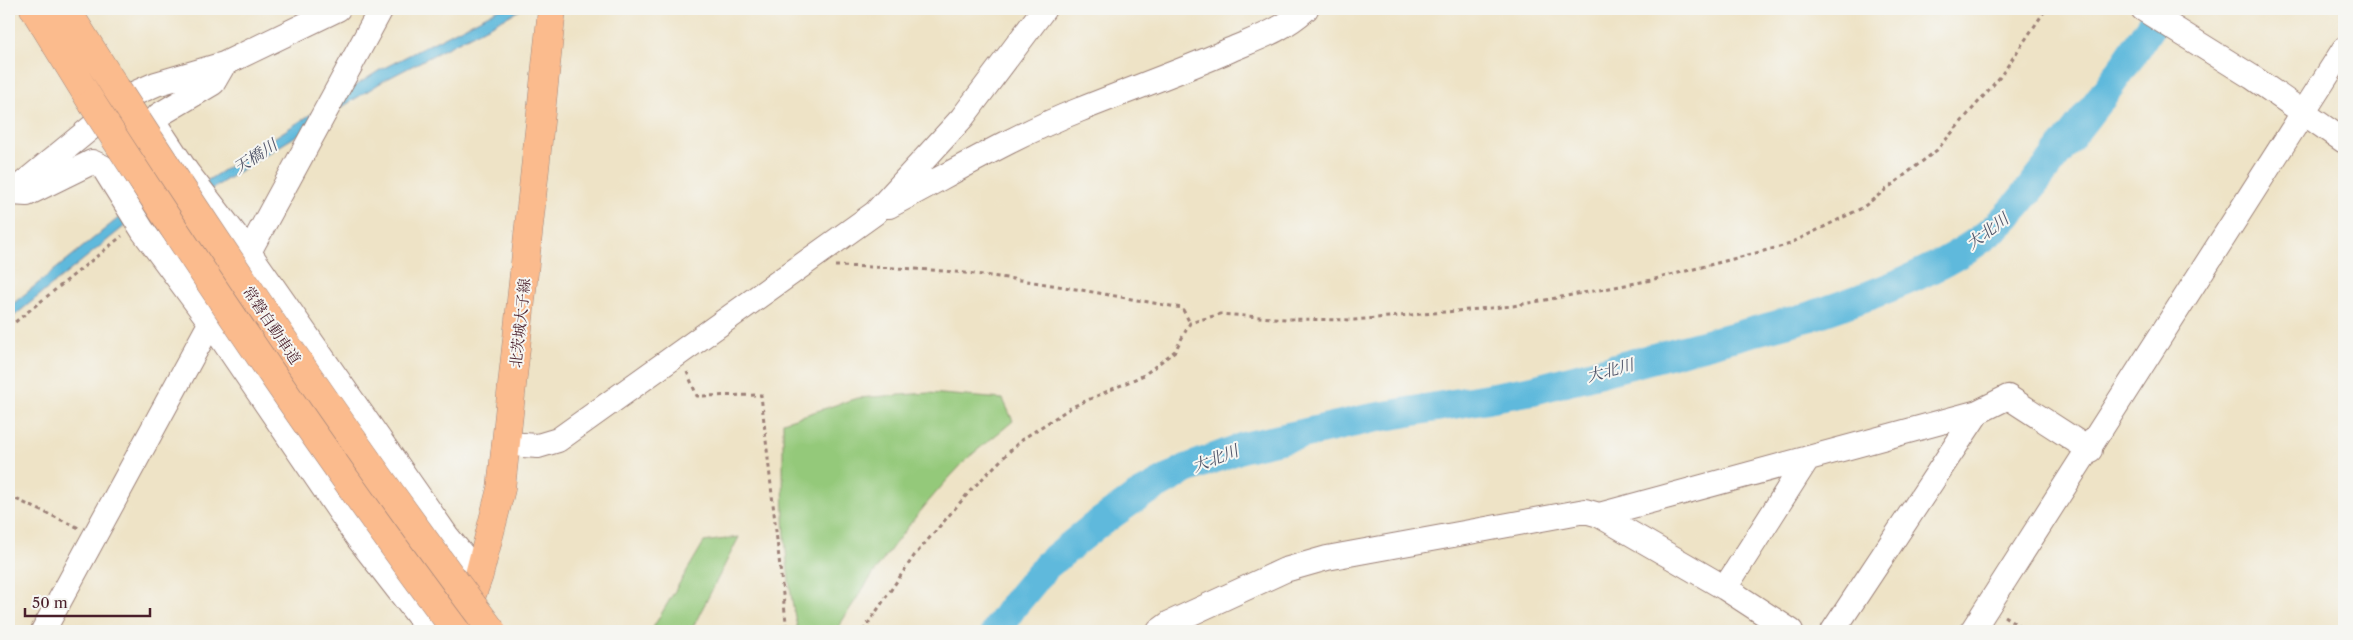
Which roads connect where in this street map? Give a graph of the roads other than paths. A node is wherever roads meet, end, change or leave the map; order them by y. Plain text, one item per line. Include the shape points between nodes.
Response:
1 (34, 9) edge
2 (66, 9) edge
3 (338, 9) edge
4 (381, 9) edge
5 (552, 9) edge
6 (1044, 9) edge
7 (1306, 9) edge
8 (2143, 9) edge
9 (2344, 49) edge
10 (224, 64) junction
11 (2302, 112) junction
12 (2344, 141) edge
13 (10, 194) edge
14 (875, 214) junction
15 (248, 252) junction
16 (210, 323) junction
17 (1978, 412) junction
18 (508, 444) junction
19 (2090, 450) junction
20 (1808, 458) junction
21 (1599, 515) junction
22 (479, 575) junction
23 (1725, 588) junction
24 (419, 626) edge
25 (43, 631) edge
26 (458, 631) edge
27 (492, 631) edge
28 (1159, 631) edge
29 (1791, 631) edge
30 (1833, 631) edge
31 (1972, 631) edge

1 - 26 main road, 常磐自動車道, bridge via 254,349 344,480
2 - 27 main road, 常磐自動車道, bridge via 277,333 404,514
3 - 10 street
4 - 15 street
5 - 18 main road, 北茨城大子線
6 - 14 street via 962,118
7 - 14 street via 1290,24 1266,35 1177,74 1023,134
8 - 11 street
9 - 11 street
10 - 13 street via 156,84 131,95
10 - 15 street via 213,83 159,115 154,122 187,172
11 - 12 street
11 - 19 street
13 - 16 street via 27,194 92,162 103,167 143,231
14 - 18 street via 558,440 538,446
15 - 16 street
15 - 22 street via 447,536
16 - 24 street
16 - 25 street
17 - 19 street via 2008,397
17 - 20 street
17 - 30 street
18 - 22 main road, 北茨城大子線 via 501,489
19 - 31 street
20 - 21 street
20 - 23 street
21 - 23 street
21 - 28 street via 1585,510 1327,558 1285,570
22 - 26 main road, 北茨城大子線
23 - 29 street

